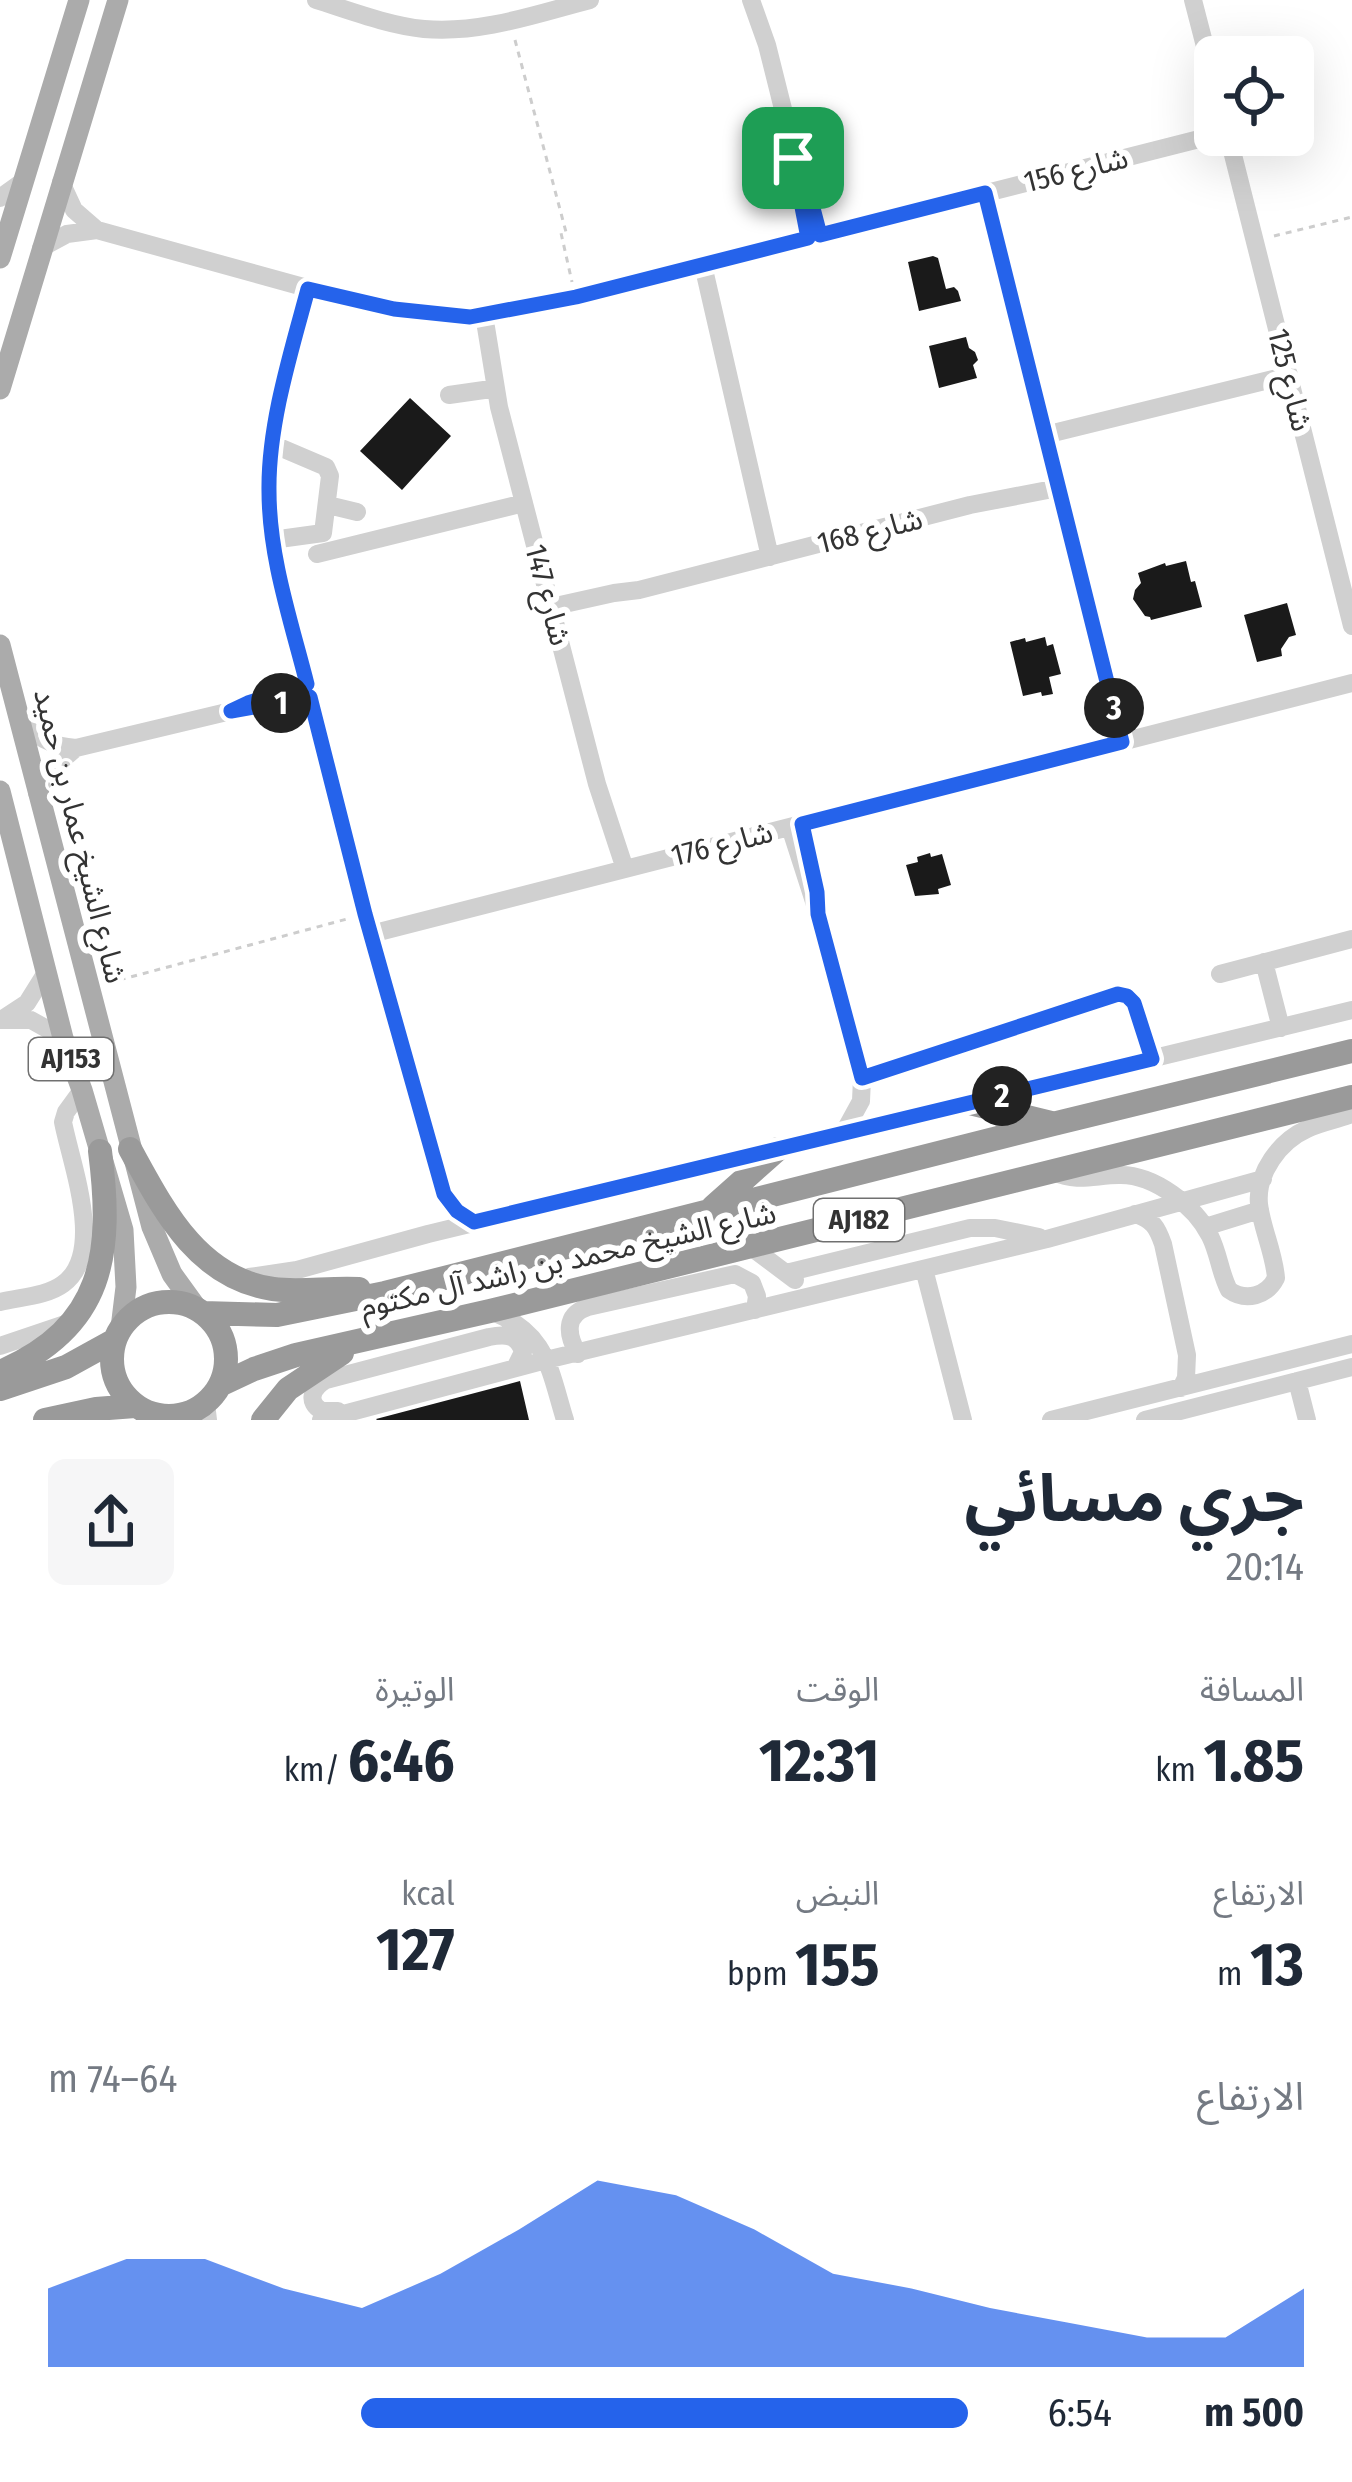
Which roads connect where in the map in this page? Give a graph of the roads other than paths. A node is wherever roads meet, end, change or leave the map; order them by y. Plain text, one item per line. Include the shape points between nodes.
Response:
1 (79, 0) edge
2 (118, 0) edge
3 (316, 0) edge
4 (590, 0) edge
5 (751, 0) edge
6 (760, 0) edge
7 (1193, 0) edge
8 (1202, 36) edge
9 (767, 45) junction
10 (1194, 140) edge
11 (1233, 156) edge
12 (22, 182) junction
13 (62, 182) junction
14 (985, 193) junction
15 (0, 198) edge
16 (97, 230) junction
17 (814, 236) junction
18 (40, 248) junction
19 (0, 253) edge
20 (698, 266) junction
21 (308, 289) junction
22 (477, 316) junction
23 (1289, 376) junction
24 (0, 389) edge
25 (449, 394) dead end
26 (495, 398) junction
27 (1045, 435) junction
28 (272, 444) junction
29 (1057, 482) junction
30 (524, 503) junction
31 (328, 505) junction
32 (357, 512) dead end
33 (272, 539) junction
34 (317, 554) dead end
35 (775, 555) junction
36 (552, 614) junction
37 (1352, 626) edge
38 (0, 645) edge
39 (1352, 683) edge
40 (309, 690) junction
41 (19, 718) junction
42 (1122, 742) junction
43 (76, 748) junction
44 (0, 791) edge
45 (37, 793) junction
46 (796, 825) junction
47 (619, 870) junction
48 (368, 924) junction
49 (1352, 939) edge
50 (1264, 962) junction
51 (46, 971) junction
52 (1220, 974) dead end
53 (1352, 1010) edge
54 (1, 1020) edge
55 (1281, 1028) junction
56 (63, 1038) junction
57 (1352, 1052) edge
58 (1152, 1059) junction
59 (863, 1084) junction
60 (82, 1090) junction
61 (1352, 1097) edge
62 (970, 1103) junction
63 (1352, 1114) edge
64 (904, 1117) junction
65 (1053, 1124) junction
66 (844, 1132) junction
67 (130, 1149) junction
68 (778, 1149) junction
69 (100, 1151) junction
70 (1054, 1172) junction
71 (1263, 1179) junction
72 (444, 1194) junction
73 (1179, 1201) junction
74 (1260, 1210) junction
75 (706, 1213) junction
76 (1135, 1214) junction
77 (474, 1222) junction
78 (1205, 1227) junction
79 (428, 1234) junction
80 (1047, 1239) junction
81 (751, 1247) junction
82 (924, 1269) junction
83 (786, 1274) junction
84 (239, 1278) junction
85 (385, 1293) junction
86 (815, 1295) junction
87 (0, 1302) edge
88 (755, 1310) junction
89 (201, 1311) junction
90 (490, 1311) junction
91 (70, 1323) junction
92 (118, 1334) junction
93 (364, 1339) junction
94 (1352, 1344) edge
95 (0, 1346) edge
96 (578, 1354) junction
97 (546, 1360) junction
98 (1263, 1366) junction
99 (1352, 1366) edge
100 (515, 1368) junction
101 (0, 1372) edge
102 (1290, 1383) junction
103 (1181, 1388) junction
104 (0, 1389) edge
105 (211, 1402) edge
106 (352, 1411) junction
107 (1209, 1412) edge
108 (147, 1413) edge
109 (45, 1420) edge
110 (262, 1420) edge
111 (321, 1420) edge
112 (566, 1420) edge
113 (964, 1420) edge
114 (1051, 1420) edge
115 (1145, 1420) edge
116 (1307, 1420) edge

1 - 12 main road
2 - 13 main road
3 - 4 street via 379,20 466,29
5 - 9 street
6 - 9 street
7 - 8 street
9 - 17 street
10 - 14 street, شارع 156
11 - 23 street, شارع 125
12 - 15 street
12 - 19 main road
13 - 16 street via 74,210
13 - 18 main road
14 - 17 street, شارع 156
14 - 27 street
16 - 18 street
16 - 21 street, شارع 156
17 - 20 street, شارع 156
18 - 24 main road
20 - 22 street, شارع 156
20 - 35 street
21 - 22 street, شارع 156 via 394,309
21 - 28 street
22 - 26 street, شارع 147
23 - 27 street
23 - 37 street, شارع 125
25 - 26 street
26 - 30 street, شارع 147
27 - 29 street
28 - 31 street via 328,470
28 - 33 street
29 - 35 street, شارع 168
29 - 42 street
30 - 34 street
30 - 36 street, شارع 147
31 - 32 street
31 - 33 street via 320,534
33 - 40 street
35 - 36 street, شارع 168
36 - 47 street, شارع 147
38 - 41 main road, شارع الشيخ عمار بن حميد / AJ153
39 - 42 street, شارع 176
40 - 43 street
40 - 48 street
41 - 43 street via 38,737
41 - 45 main road, شارع الشيخ عمار بن حميد / AJ153
42 - 46 street, شارع 176
43 - 45 street
44 - 51 main road, AJ153
45 - 67 main road, شارع الشيخ عمار بن حميد / AJ153
46 - 47 street, شارع 176
46 - 59 street
47 - 48 street, شارع 176
48 - 72 street
49 - 50 street
50 - 52 street
50 - 55 street
51 - 54 street via 27,1003
51 - 56 main road, AJ153
53 - 55 street
54 - 56 street via 31,1020
55 - 58 street
56 - 60 main road, AJ153
57 - 65 highway, شارع الشيخ محمد بن راشد آل مكتوم / AJ182
58 - 59 street via 1134,1003 1118,994
58 - 62 street
59 - 64 street
59 - 66 street
60 - 69 main road, AJ153
60 - 87 street via 63,1122 84,1217 80,1260 61,1286
61 - 70 highway, شارع الشيخ محمد بن راشد آل مكتوم / AJ182
62 - 64 street
62 - 65 highway
63 - 71 street via 1299,1133
64 - 66 street
65 - 75 highway, شارع الشيخ محمد بن راشد آل مكتوم / AJ182
66 - 68 street
67 - 84 highway via 187,1242
67 - 89 main road, شارع الشيخ عمار بن حميد / AJ153 via 158,1244
68 - 75 highway
68 - 77 street
69 - 91 highway via 105,1242 90,1296
69 - 92 main road, AJ153 via 126,1248
70 - 73 street via 1078,1180 1134,1176
70 - 81 highway, شارع الشيخ محمد بن راشد آل مكتوم / AJ182
71 - 73 street
71 - 74 street
72 - 77 street
72 - 79 street
73 - 76 street
73 - 78 street
74 - 78 street
74 - 78 street via 1276,1271 1260,1294 1229,1290
75 - 85 highway, شارع الشيخ محمد بن راشد آل مكتوم / AJ182
76 - 80 street
76 - 103 street via 1157,1227 1163,1244 1187,1355
77 - 79 street
79 - 84 street
80 - 82 street
80 - 83 street via 970,1228
81 - 83 street
81 - 90 highway, شارع الشيخ محمد بن راشد آل مكتوم / AJ182
82 - 86 street
82 - 113 street
83 - 86 street
84 - 85 highway via 273,1289
85 - 89 highway, شارع الشيخ محمد بن راشد آل مكتوم / AJ182 via 277,1315
86 - 88 street
88 - 96 street
88 - 96 street via 752,1283 735,1274 582,1309 569,1330
89 - 92 highway via 156,1303
89 - 105 highway via 225,1346 225,1372
90 - 93 highway, شارع الشيخ محمد بن راشد آل مكتوم / AJ182
90 - 97 street via 530,1333
91 - 95 street
91 - 101 highway
92 - 104 highway via 66,1367
92 - 108 highway via 114,1376
93 - 105 highway, شارع الشيخ محمد بن راشد آل مكتوم / AJ182 via 276,1361
93 - 110 highway via 288,1389
94 - 98 street
96 - 97 street
97 - 100 street
97 - 112 street
98 - 102 street
98 - 103 street
99 - 102 street
100 - 106 street
100 - 106 street via 522,1347 503,1335 315,1388 317,1408
102 - 107 street
102 - 116 street
103 - 114 street
105 - 108 highway via 180,1415
106 - 111 street
107 - 115 street
108 - 109 highway via 96,1409

